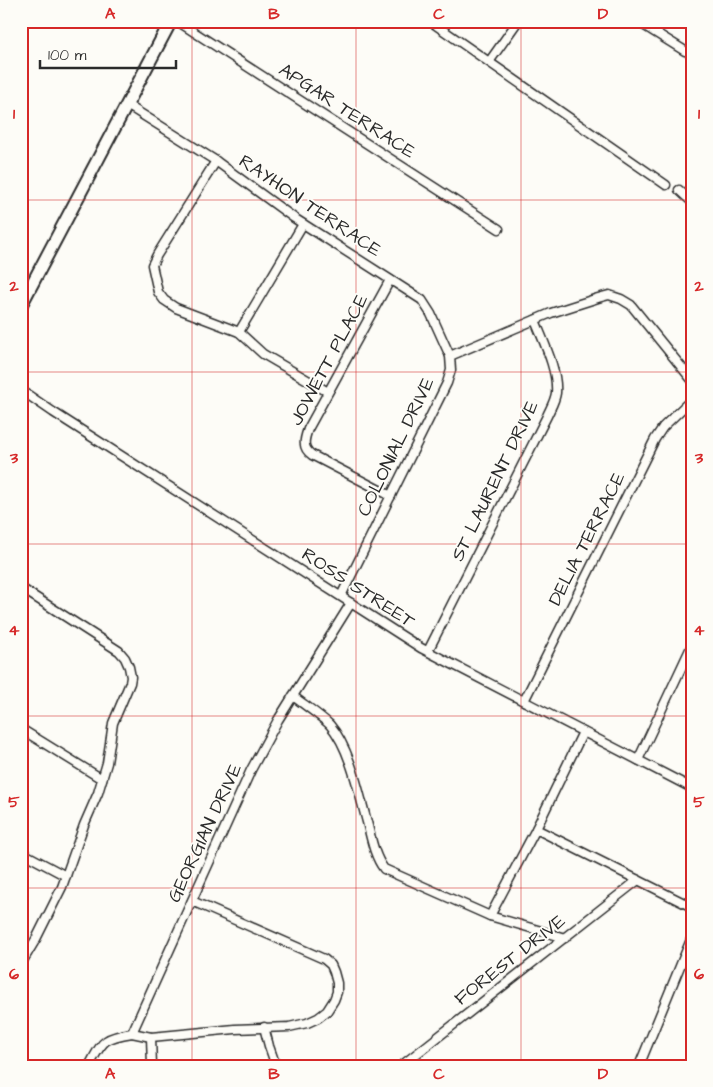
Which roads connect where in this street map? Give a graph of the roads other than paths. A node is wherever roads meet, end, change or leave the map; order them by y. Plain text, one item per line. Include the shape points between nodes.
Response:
1 (171, 21) edge
2 (177, 21) edge
3 (430, 21) edge
4 (518, 21) edge
5 (637, 21) edge
6 (692, 52) edge
7 (489, 62) junction
8 (127, 105) junction
9 (216, 161) junction
10 (666, 185) dead end
11 (679, 190) dead end
12 (692, 202) edge
13 (303, 224) junction
14 (499, 229) dead end
15 (390, 280) junction
16 (21, 305) edge
17 (534, 320) junction
18 (239, 332) junction
19 (450, 356) junction
20 (692, 380) edge
21 (21, 390) edge
22 (328, 392) junction
23 (692, 399) edge
24 (391, 496) junction
25 (21, 588) edge
26 (341, 596) junction
27 (351, 603) junction
28 (692, 645) edge
29 (428, 651) junction
30 (293, 696) junction
31 (524, 701) junction
32 (21, 728) edge
33 (583, 732) junction
34 (638, 760) junction
35 (102, 779) junction
36 (692, 788) edge
37 (536, 829) junction
38 (21, 852) edge
39 (66, 876) junction
40 (638, 880) junction
41 (192, 901) junction
42 (692, 907) edge
43 (490, 916) junction
44 (692, 937) edge
45 (565, 938) junction
46 (21, 964) edge
47 (264, 1027) junction
48 (132, 1033) junction
49 (151, 1037) junction
50 (90, 1066) edge
51 (152, 1066) edge
52 (276, 1066) edge
53 (401, 1066) edge
54 (639, 1066) edge

1 - 8 main road
2 - 14 street, APGAR TERRACE
3 - 7 street
4 - 7 street
5 - 6 street via 685,51
7 - 10 street
8 - 9 street, RAYHON TERRACE
8 - 16 main road
9 - 13 street, RAYHON TERRACE
9 - 18 street via 152,265 158,292 164,300 176,308
11 - 12 street
13 - 15 street, RAYHON TERRACE
13 - 18 street
15 - 19 street, RAYHON TERRACE via 422,300
15 - 22 street, JOWETT PLACE
17 - 19 street
17 - 20 street via 609,295 621,299 631,305
17 - 29 street, ST LAURENT DRIVE via 552,364 556,395
18 - 22 street via 263,354
19 - 24 street, COLONIAL DRIVE via 447,383
21 - 26 street, ROSS STREET
22 - 24 street, JOWETT PLACE via 305,437 307,451
23 - 31 street, DELIA TERRACE via 655,440
24 - 26 street, COLONIAL DRIVE
25 - 35 street via 118,651 130,667 130,683 113,723
26 - 27 street, ROSS STREET
27 - 29 street, ROSS STREET
27 - 30 street, GEORGIAN DRIVE
28 - 34 street
29 - 31 street, ROSS STREET
30 - 41 street, GEORGIAN DRIVE via 251,770
30 - 43 street via 329,724 338,736 353,771 374,847 384,869
31 - 33 street, ROSS STREET
32 - 35 street
33 - 34 street, ROSS STREET
33 - 37 street
34 - 36 street, ROSS STREET
35 - 39 street
37 - 40 street
37 - 43 street
38 - 39 street
39 - 46 street via 53,907
40 - 42 street
40 - 45 street, FOREST DRIVE
41 - 47 street via 324,959 331,965 337,992 327,1011 307,1023
41 - 48 street, GEORGIAN DRIVE
43 - 45 street
44 - 54 street
45 - 53 street, FOREST DRIVE
47 - 49 street
47 - 52 street
48 - 49 street
48 - 50 street via 107,1039
49 - 51 street

